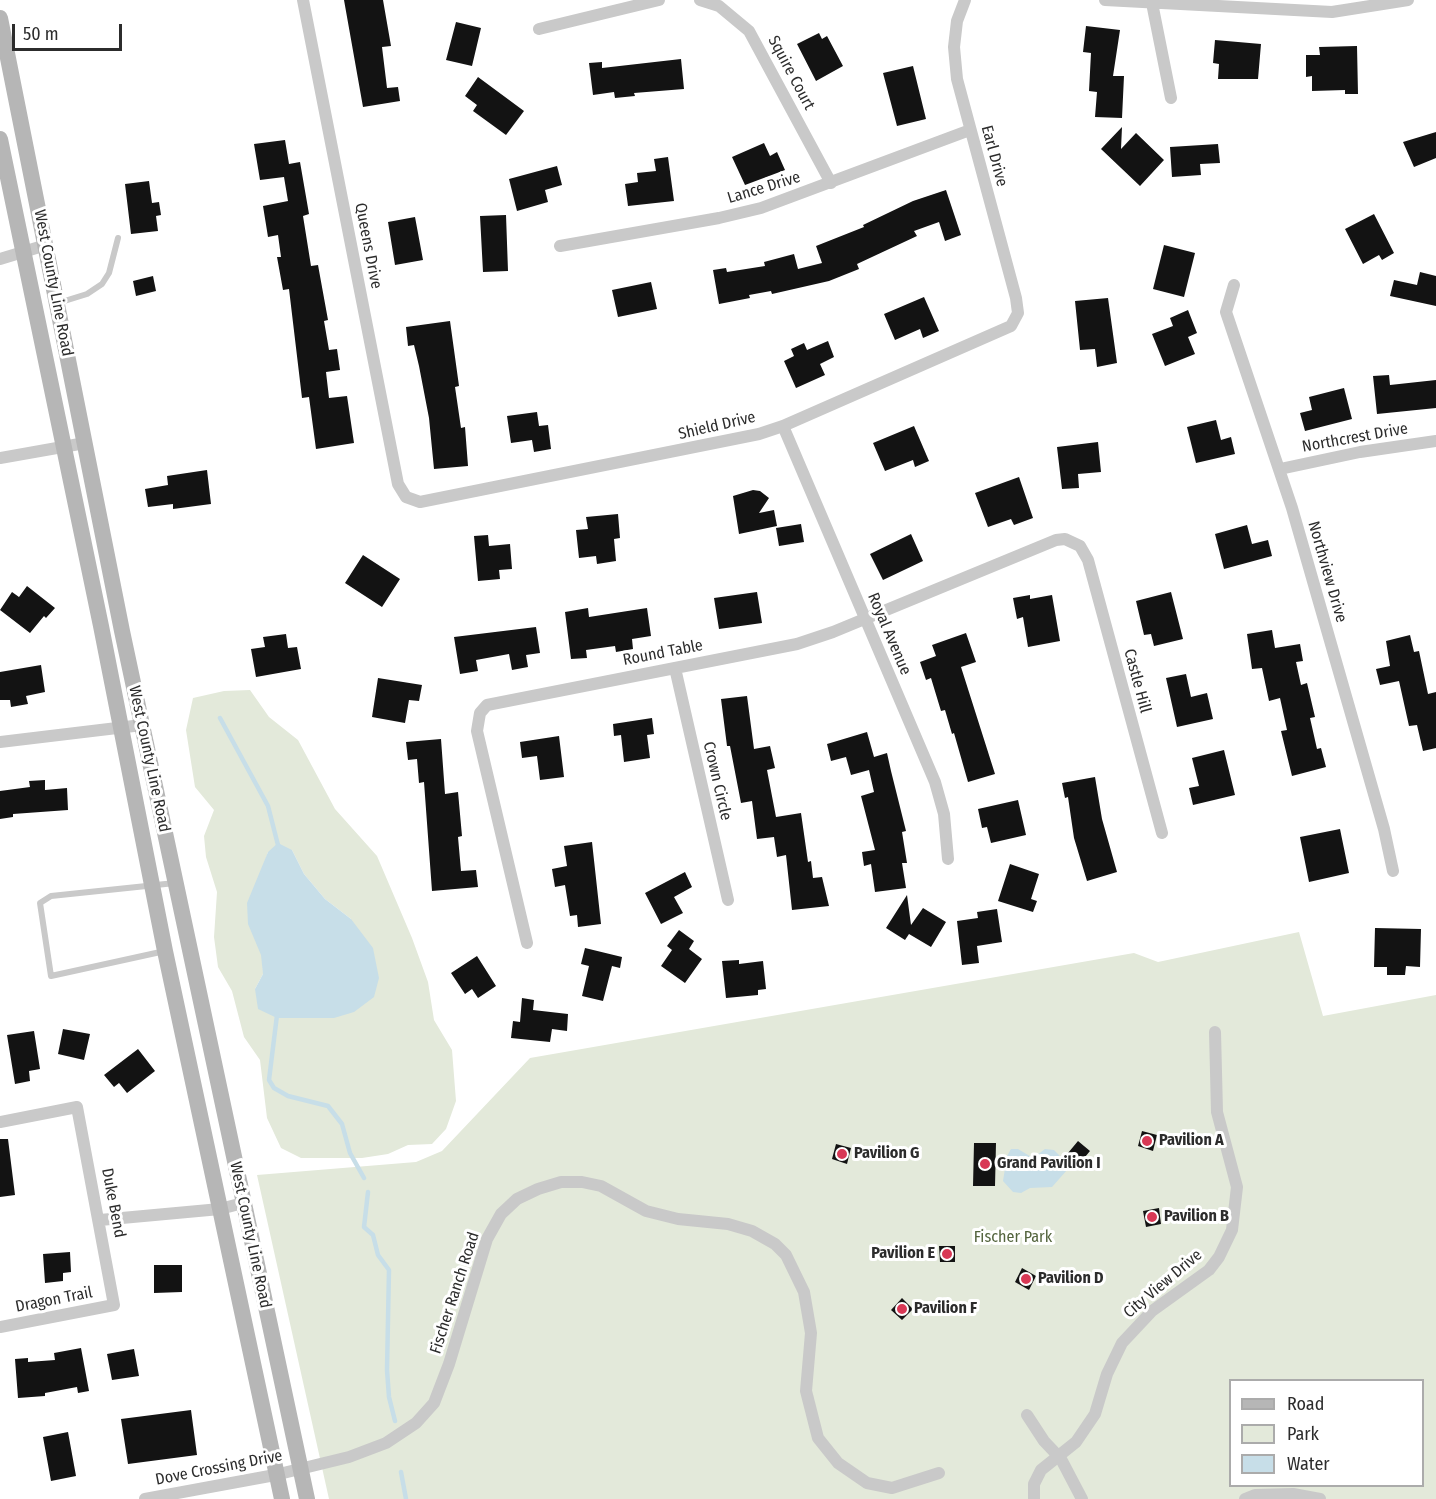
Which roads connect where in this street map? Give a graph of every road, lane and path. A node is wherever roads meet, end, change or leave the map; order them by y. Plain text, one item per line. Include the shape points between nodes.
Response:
1 (303, 0) edge
2 (659, 0) edge
3 (700, 0) edge
4 (965, 0) edge
5 (1105, 0) edge
6 (1408, 0) edge
7 (1152, 3) junction
8 (0, 18) edge
9 (539, 29) dead end
10 (1172, 98) dead end
11 (970, 130) junction
12 (0, 139) edge
13 (831, 183) junction
14 (118, 238) dead end
15 (46, 245) junction
16 (560, 246) dead end
17 (24, 252) junction
18 (0, 259) edge
19 (1234, 285) dead end
20 (57, 303) junction
21 (1017, 320) joint
22 (783, 426) junction
23 (1436, 441) edge
24 (86, 443) junction
25 (63, 448) junction
26 (0, 458) edge
27 (1280, 469) junction
28 (406, 497) joint
29 (1073, 542) joint
30 (865, 618) junction
31 (675, 668) junction
32 (142, 725) junction
33 (122, 729) junction
34 (0, 742) edge
35 (1162, 834) dead end
36 (948, 859) dead end
37 (1393, 871) dead end
38 (176, 883) junction
39 (153, 886) junction
40 (728, 900) dead end
41 (527, 943) dead end
42 (165, 951) junction
43 (1215, 1032) dead end
44 (0, 1122) edge
45 (243, 1203) junction
46 (220, 1209) junction
47 (100, 1220) junction
48 (114, 1305) joint
49 (0, 1327) edge
50 (1027, 1415) dead end
51 (1058, 1456) junction
52 (299, 1468) junction
53 (939, 1473) dead end
54 (278, 1474) junction
55 (1271, 1497) edge
56 (145, 1499) edge
57 (282, 1499) edge
58 (307, 1499) edge
59 (1034, 1499) edge
60 (1082, 1499) edge
61 (1245, 1499) edge
62 (1320, 1499) edge

1 - 28 street, Queens Drive via 398,484
2 - 9 street
3 - 13 street, Squire Court via 719,6 749,31
4 - 11 street, Earl Drive via 957,21 954,47 957,79
5 - 7 street
6 - 7 street via 1332,12
7 - 10 street
8 - 15 main road, West County Line Road
11 - 13 street, Lance Drive
11 - 21 street, Earl Drive via 1016,298
12 - 17 main road, West County Line Road
13 - 16 street, Lance Drive via 741,214
14 - 20 lane via 102,284 87,294
15 - 17 street
15 - 20 main road, West County Line Road
17 - 18 street
17 - 25 main road, West County Line Road
19 - 27 street, Northview Drive via 1226,312
20 - 24 main road, West County Line Road
21 - 22 street, Shield Drive via 1006,329
22 - 28 street, Shield Drive via 715,445 432,500 420,502
22 - 30 street, Royal Avenue
23 - 27 street, Northcrest Drive
24 - 25 street
24 - 32 main road, West County Line Road
25 - 26 street
25 - 33 main road, West County Line Road
27 - 37 street, Northview Drive
29 - 30 street, Round Table via 1048,541
29 - 35 street, Castle Hill via 1088,560
30 - 31 street, Round Table via 797,644
30 - 36 street, Royal Avenue via 935,782 944,814
31 - 40 street, Crown Circle
31 - 41 street, Round Table via 496,702 480,713 477,731
32 - 33 street
32 - 38 main road, West County Line Road
33 - 34 street
33 - 39 main road, West County Line Road
38 - 39 lane
38 - 45 main road, West County Line Road
39 - 42 main road, West County Line Road
39 - 42 lane via 44,899 40,903 51,976
42 - 46 main road, West County Line Road
43 - 51 street, City View Drive via 1217,1112 1237,1187 1232,1230 1209,1270 1152,1311 1122,1343 1107,1374 1095,1414 1082,1435
44 - 47 street, Duke Bend via 77,1107
45 - 46 street
45 - 52 main road, West County Line Road
46 - 47 street
46 - 54 main road, West County Line Road
47 - 48 street, Duke Bend
48 - 49 street, Dragon Trail
50 - 51 street
51 - 59 street, City View Drive via 1036,1476
51 - 60 street
52 - 53 street, Fischer Ranch Road via 349,1457 387,1443 417,1423 434,1403 487,1239 501,1214 538,1189 561,1182 582,1182 601,1186 646,1211 728,1224 775,1244 790,1262 804,1292 811,1333 806,1391 818,1438 838,1463 867,1483 892,1488
52 - 54 street, Dove Crossing Drive
52 - 58 main road, West County Line Road
54 - 56 street, Dove Crossing Drive
54 - 57 main road, West County Line Road
55 - 61 street
55 - 62 street via 1304,1494

